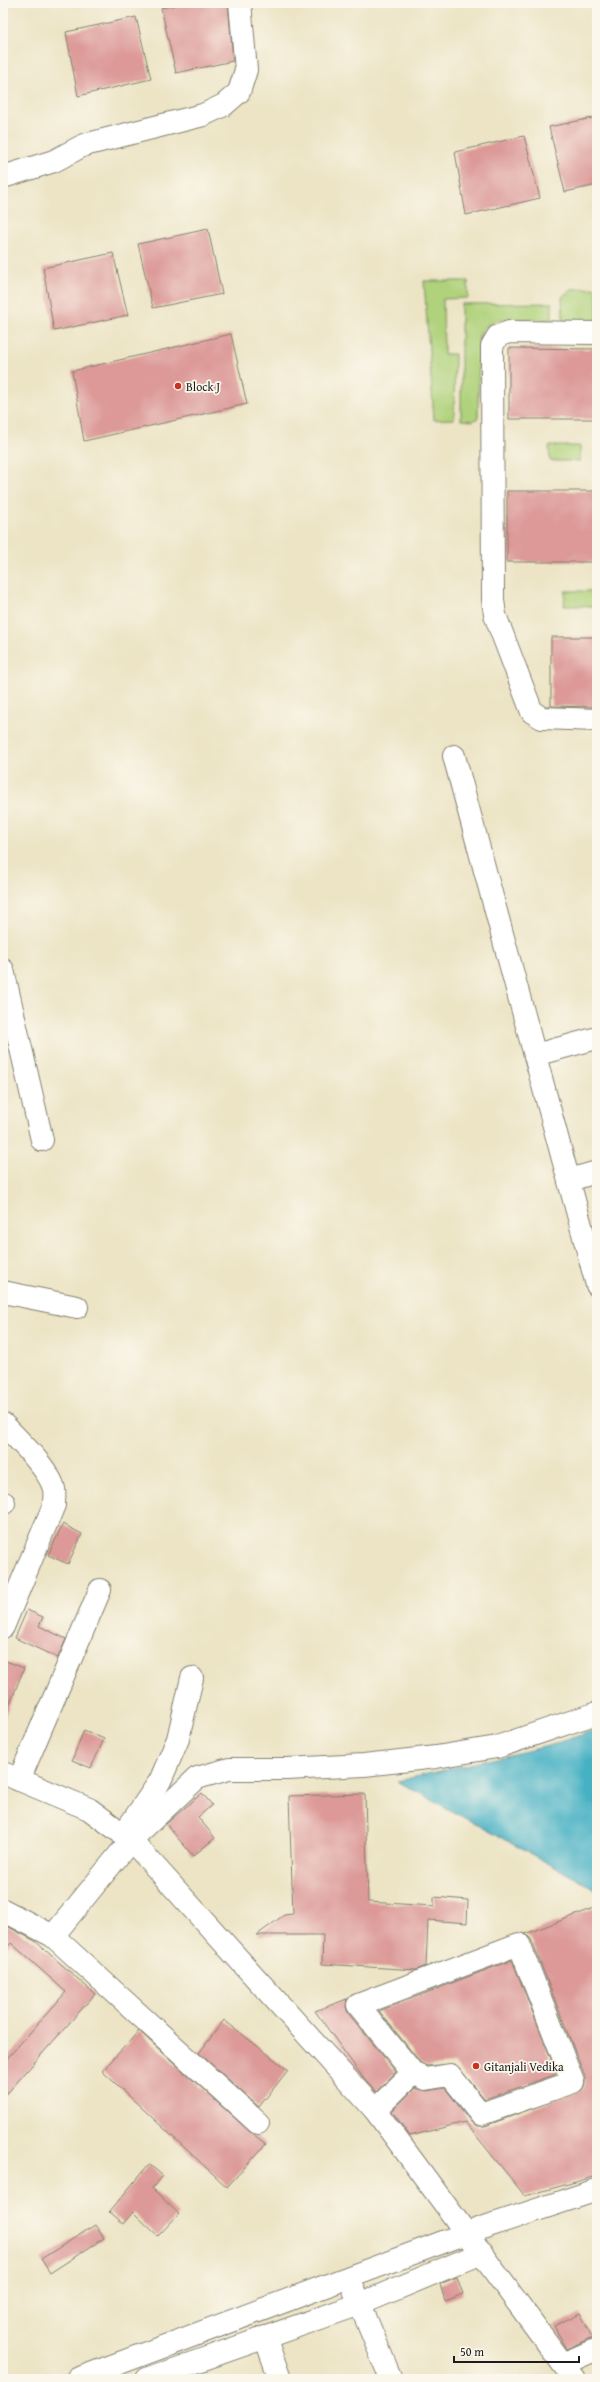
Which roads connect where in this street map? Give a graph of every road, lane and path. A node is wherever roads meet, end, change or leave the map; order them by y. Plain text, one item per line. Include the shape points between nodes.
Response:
1 (240, 3) edge
2 (3, 178) edge
3 (597, 333) edge
4 (597, 720) edge
5 (454, 756) dead end
6 (3, 970) edge
7 (8, 1009) edge
8 (597, 1038) edge
9 (535, 1056) junction
10 (42, 1140) dead end
11 (597, 1172) edge
12 (568, 1180) junction
13 (597, 1285) edge
14 (3, 1292) edge
15 (77, 1307) dead end
16 (3, 1424) edge
17 (10, 1590) edge
18 (100, 1590) dead end
19 (3, 1627) edge
20 (192, 1678) dead end
21 (597, 1713) edge
22 (11, 1776) edge
23 (127, 1838) junction
24 (3, 1910) edge
25 (53, 1936) junction
26 (414, 2073) junction
27 (375, 2110) junction
28 (258, 2123) dead end
29 (597, 2190) edge
30 (467, 2234) junction
31 (482, 2254) junction
32 (348, 2278) junction
33 (360, 2304) junction
34 (265, 2337) junction
35 (597, 2349) edge
36 (141, 2355) junction
37 (567, 2374) edge
38 (149, 2378) edge
39 (77, 2379) edge
40 (280, 2379) edge
41 (391, 2379) edge

1 - 2 street via 246,70 239,92 224,105 204,115 84,144 54,161
3 - 4 street via 509,332 498,336 492,346 492,600 495,615 532,712 542,718
5 - 9 street
6 - 7 street
7 - 10 street
8 - 9 street
9 - 12 street
11 - 12 street
12 - 13 street
14 - 15 street
16 - 17 street via 24,1444 54,1488 54,1505
17 - 19 street
18 - 22 street
20 - 23 street via 178,1739 160,1781
21 - 23 street via 497,1747 436,1757 364,1765 229,1769 212,1773 197,1778
22 - 23 street via 89,1809
23 - 25 street
23 - 27 street
24 - 25 street
25 - 28 street
26 - 26 street via 358,2005 519,1944 573,2082 481,2114 450,2074 425,2079
26 - 27 street
27 - 30 street
29 - 30 street
30 - 31 street
30 - 32 street
31 - 33 street
31 - 37 street
32 - 33 street
32 - 36 street
33 - 34 street
33 - 41 street
34 - 38 street
34 - 40 street
35 - 37 street
36 - 38 street
36 - 39 street

